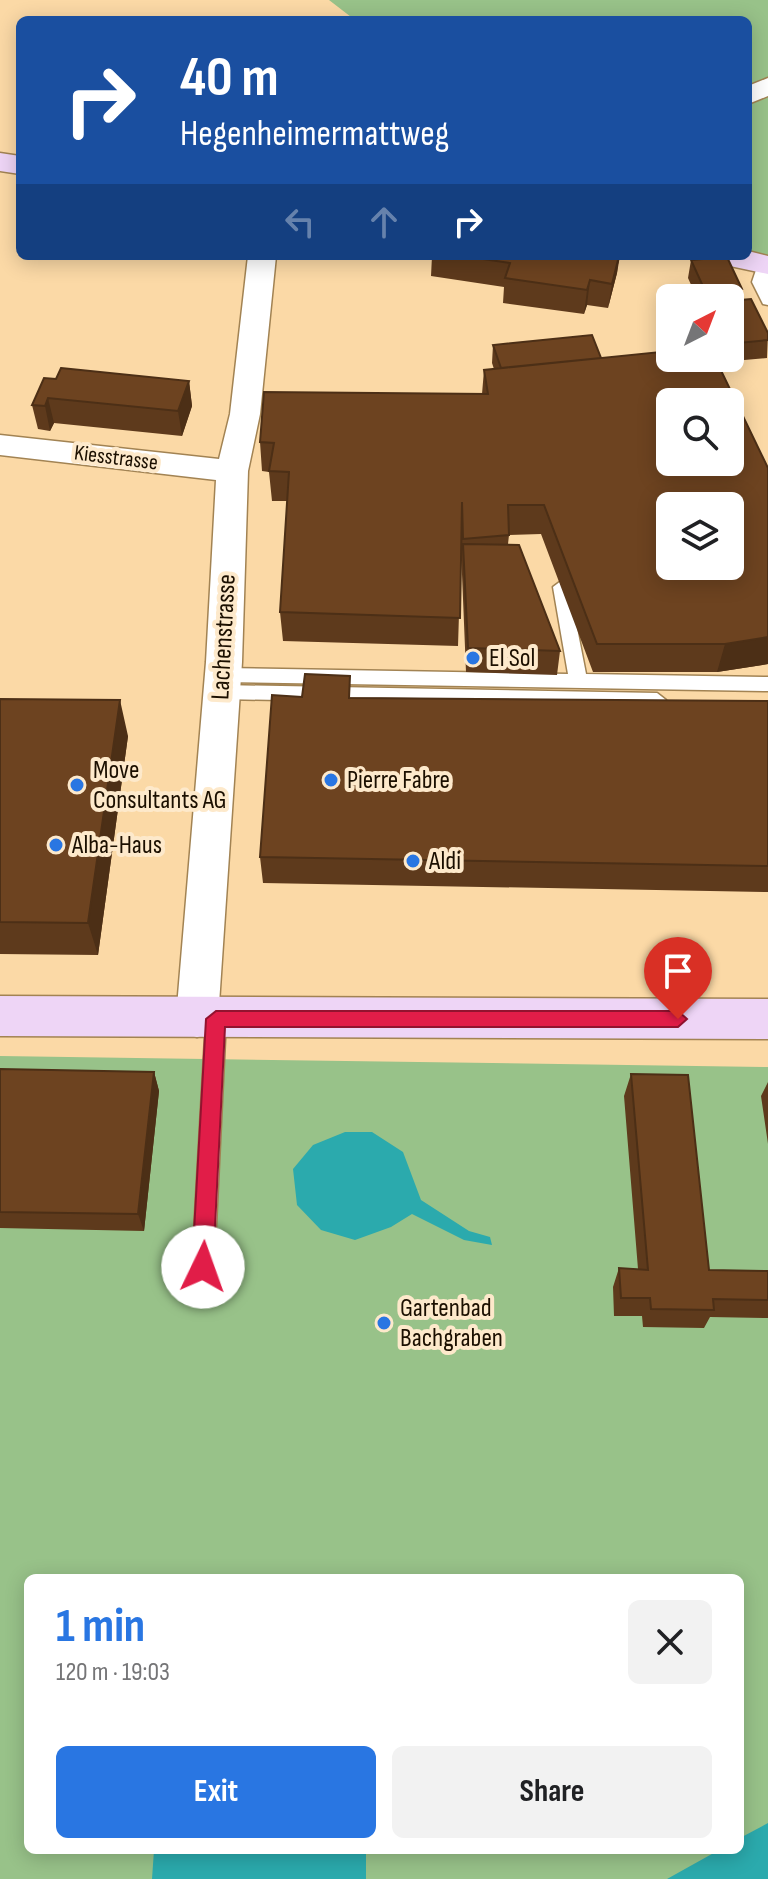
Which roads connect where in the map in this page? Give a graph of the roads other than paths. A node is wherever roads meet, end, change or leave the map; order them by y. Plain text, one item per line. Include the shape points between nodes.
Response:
1 (262, 260) edge
2 (766, 264) edge
3 (768, 301) edge
4 (0, 445) edge
5 (232, 471) junction
6 (561, 587) edge
7 (578, 681) junction
8 (222, 684) junction
9 (768, 684) edge
10 (768, 703) edge
11 (0, 1016) edge
12 (206, 1019) junction
13 (768, 1019) edge
14 (203, 1267) dead end

1 - 5 street, Lachenstrasse via 245,414
2 - 3 lane via 759,282
4 - 5 street, Kiesstrasse
5 - 8 street, Lachenstrasse
6 - 7 lane
7 - 8 lane
7 - 9 lane
8 - 10 lane
8 - 12 street, Lachenstrasse
11 - 12 street
12 - 13 street
12 - 14 lane

